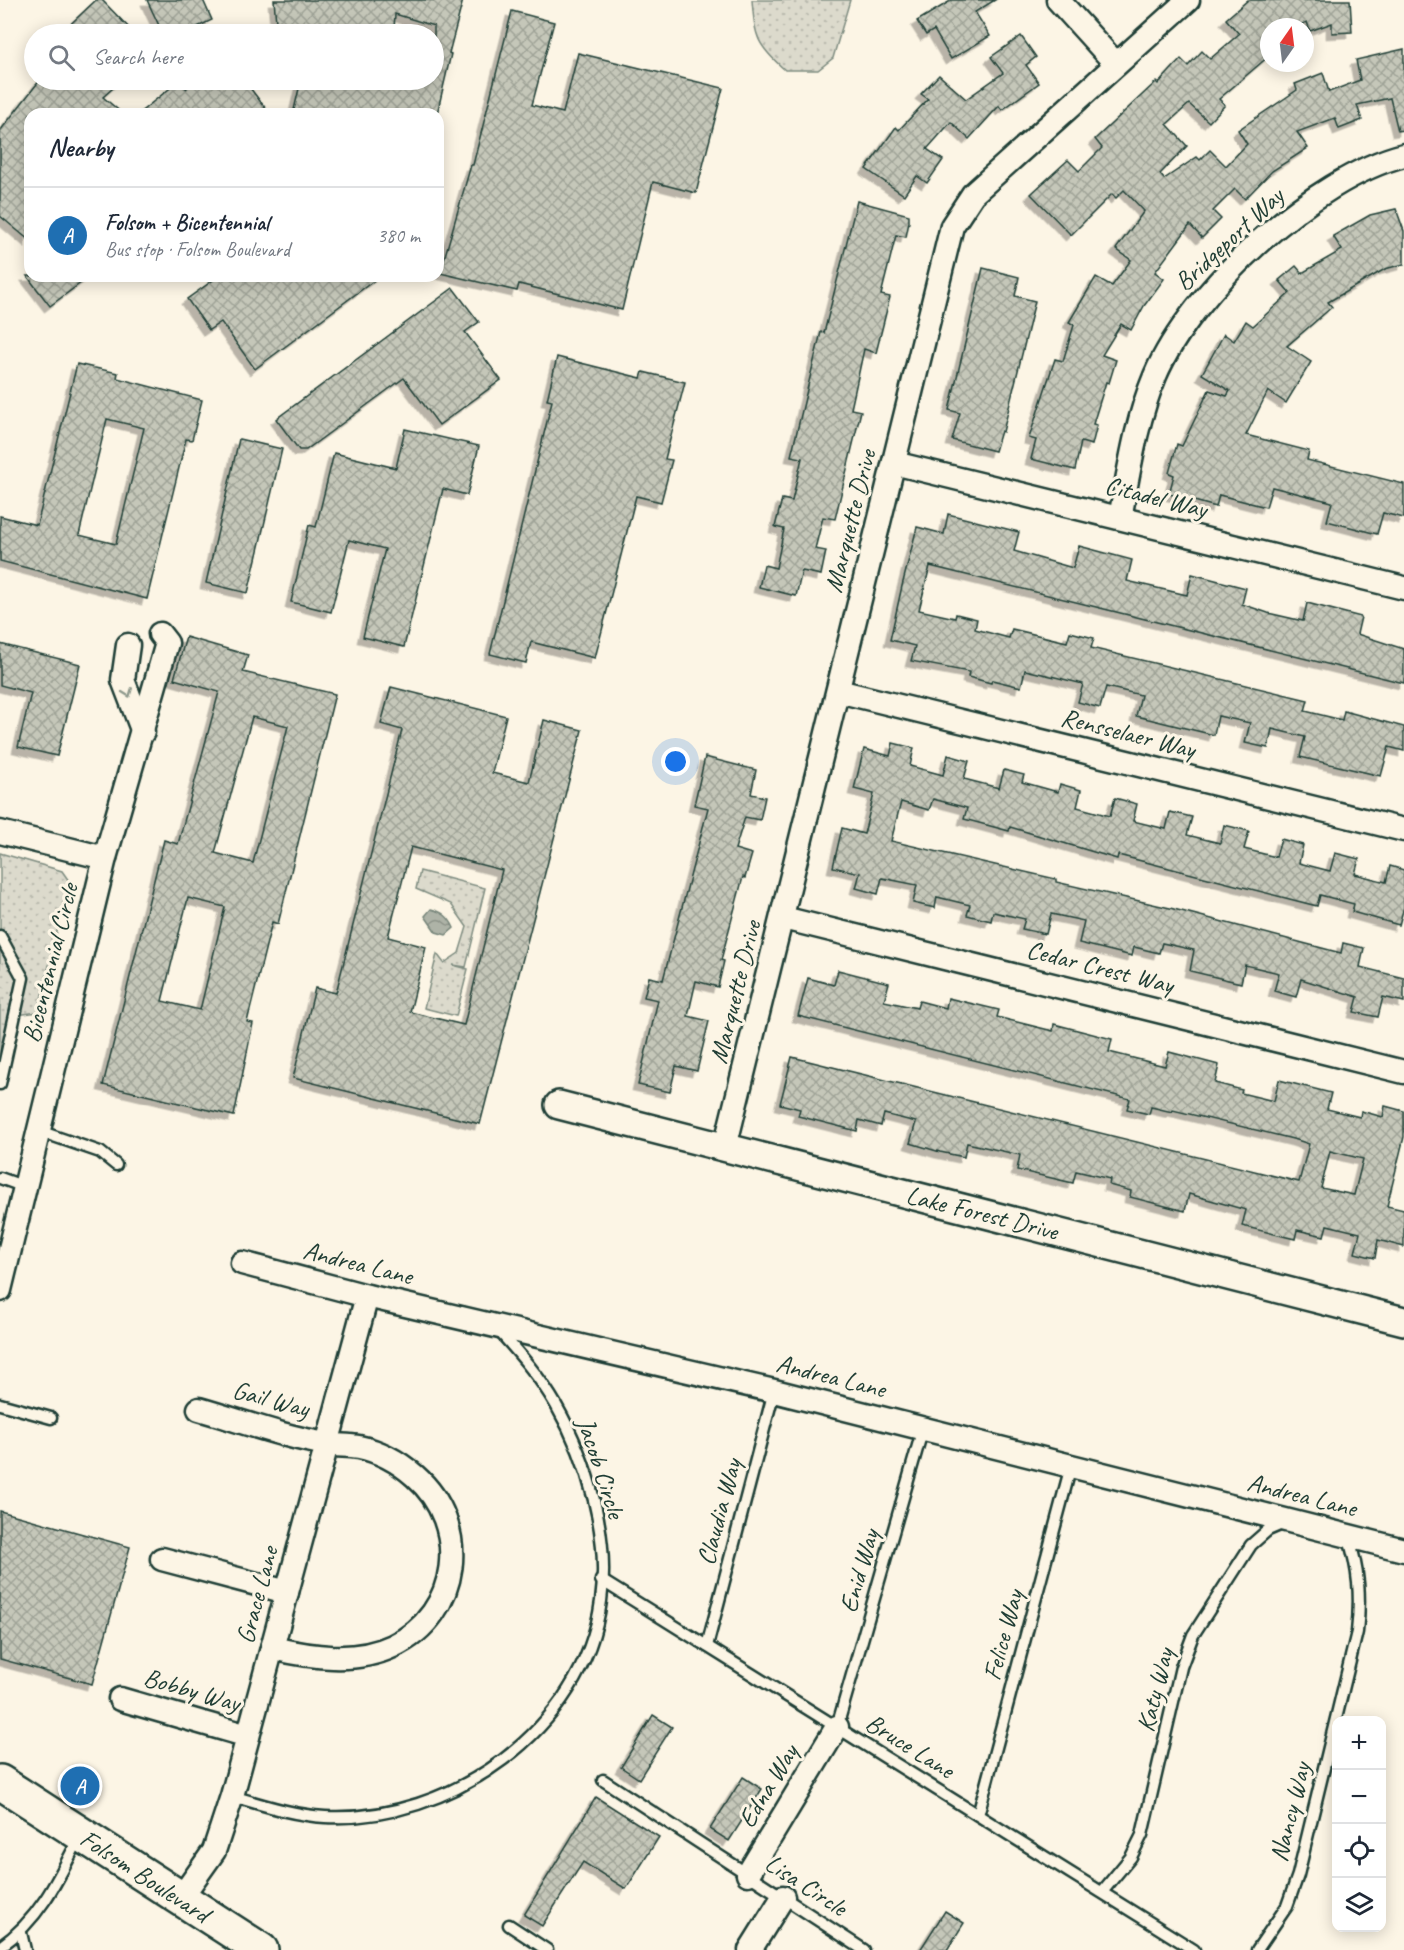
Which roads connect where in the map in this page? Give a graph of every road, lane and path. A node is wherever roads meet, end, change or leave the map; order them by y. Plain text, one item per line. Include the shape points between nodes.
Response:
1 (1058, 0) edge
2 (1188, 0) edge
3 (1116, 64) junction
4 (1404, 155) edge
5 (894, 463) junction
6 (1120, 518) junction
7 (1404, 588) edge
8 (160, 634) dead end
9 (161, 667) junction
10 (838, 691) junction
11 (143, 732) junction
12 (1404, 830) edge
13 (0, 832) edge
14 (105, 858) junction
15 (783, 918) junction
16 (0, 936) edge
17 (1404, 1072) edge
18 (0, 1084) edge
19 (559, 1105) dead end
20 (39, 1131) junction
21 (725, 1147) junction
22 (116, 1165) dead end
23 (0, 1178) edge
24 (25, 1187) junction
25 (242, 1263) dead end
26 (0, 1290) edge
27 (367, 1296) junction
28 (1404, 1321) edge
29 (494, 1325) junction
30 (774, 1390) junction
31 (0, 1404) edge
32 (199, 1409) dead end
33 (51, 1418) dead end
34 (923, 1428) junction
35 (327, 1444) junction
36 (1071, 1466) junction
37 (1289, 1521) junction
38 (1348, 1536) junction
39 (1404, 1550) edge
40 (162, 1559) dead end
41 (602, 1580) junction
42 (287, 1592) junction
43 (707, 1646) junction
44 (272, 1648) junction
45 (120, 1699) dead end
46 (837, 1727) junction
47 (248, 1736) junction
48 (603, 1780) dead end
49 (0, 1782) edge
50 (232, 1796) junction
51 (978, 1815) junction
52 (81, 1836) junction
53 (748, 1874) junction
54 (1102, 1892) junction
55 (783, 1897) junction
56 (180, 1899) junction
57 (509, 1925) dead end
58 (21, 1932) junction
59 (0, 1947) edge
60 (25, 1950) edge
61 (261, 1950) edge
62 (547, 1950) edge
63 (750, 1950) edge
64 (864, 1950) edge
65 (1194, 1950) edge
66 (1257, 1950) edge

1 - 3 street
2 - 3 street, Marquette Drive
3 - 5 street, Marquette Drive via 962,207 947,241
4 - 6 street, Bridgeport Way via 1366,169 1325,191 1288,218 1210,290 1188,317 1169,346 1150,388
5 - 6 street, Citadel Way
5 - 10 street, Marquette Drive
6 - 7 street, Citadel Way
8 - 9 street, Bicentennial Circle via 167,643
9 - 11 street, Bicentennial Circle
9 -> 11 street via 127,653 123,680
10 - 12 street, Rensselaer Way
10 - 15 street, Marquette Drive
11 - 14 street, Bicentennial Circle
13 - 14 street, Bicentennial Circle
14 - 20 street, Bicentennial Circle
15 - 17 street, Cedar Crest Way
15 - 21 street, Marquette Drive
16 - 18 lane via 23,978
19 - 21 street, Lake Forest Drive
20 - 22 lane via 100,1152
20 - 24 street, Bicentennial Circle
21 - 28 street, Lake Forest Drive
23 - 24 lane
24 - 26 street, Bicentennial Circle
25 - 27 street, Andrea Lane
27 - 29 street, Andrea Lane
27 - 35 street, Grace Lane
29 - 30 street, Andrea Lane
29 - 41 lane, Jacob Circle via 528,1363 551,1397 578,1451 593,1500 602,1550
30 - 34 street, Andrea Lane
30 - 43 lane, Claudia Way
31 - 33 lane
32 - 35 street, Gail Way
34 - 36 street, Andrea Lane
34 - 46 lane, Enid Way
35 - 42 street, Grace Lane
35 - 44 street, Gail Way via 359,1447 389,1458 416,1476 436,1502 449,1531 453,1563 446,1589 421,1626 392,1646 335,1658
36 - 37 street, Andrea Lane
36 - 51 lane, Felice Way
37 - 38 street, Andrea Lane
37 - 54 lane, Katy Way via 1268,1530 1251,1545 1193,1635 1181,1667 1142,1835 1131,1857
38 - 39 street, Andrea Lane
38 - 66 lane, Nancy Way via 1358,1568 1361,1600 1357,1632 1298,1875 1287,1906
40 - 42 street
41 - 43 lane, Bruce Lane
41 - 50 lane, Jacob Circle via 596,1627 567,1689 539,1727 513,1752 464,1786 419,1804 373,1815 325,1817 278,1810
42 - 44 street, Grace Lane
43 - 46 lane, Bruce Lane
44 - 47 street, Grace Lane
45 - 47 street, Bobby Way
46 - 51 lane, Bruce Lane
46 - 53 street, Edna Way
47 - 50 street, Grace Lane
48 - 53 lane, Lisa Circle
49 - 52 main road, Folsom Boulevard
50 - 56 street, Grace Lane via 214,1851
51 - 54 lane, Bruce Lane
52 - 56 main road, Folsom Boulevard
52 - 58 lane via 49,1897
53 - 55 lane, Lisa Circle
54 - 65 lane, Bruce Lane
55 - 63 street
55 - 64 lane, Lisa Circle
56 - 61 main road, Folsom Boulevard
57 - 62 lane
58 - 59 lane
58 - 60 lane

